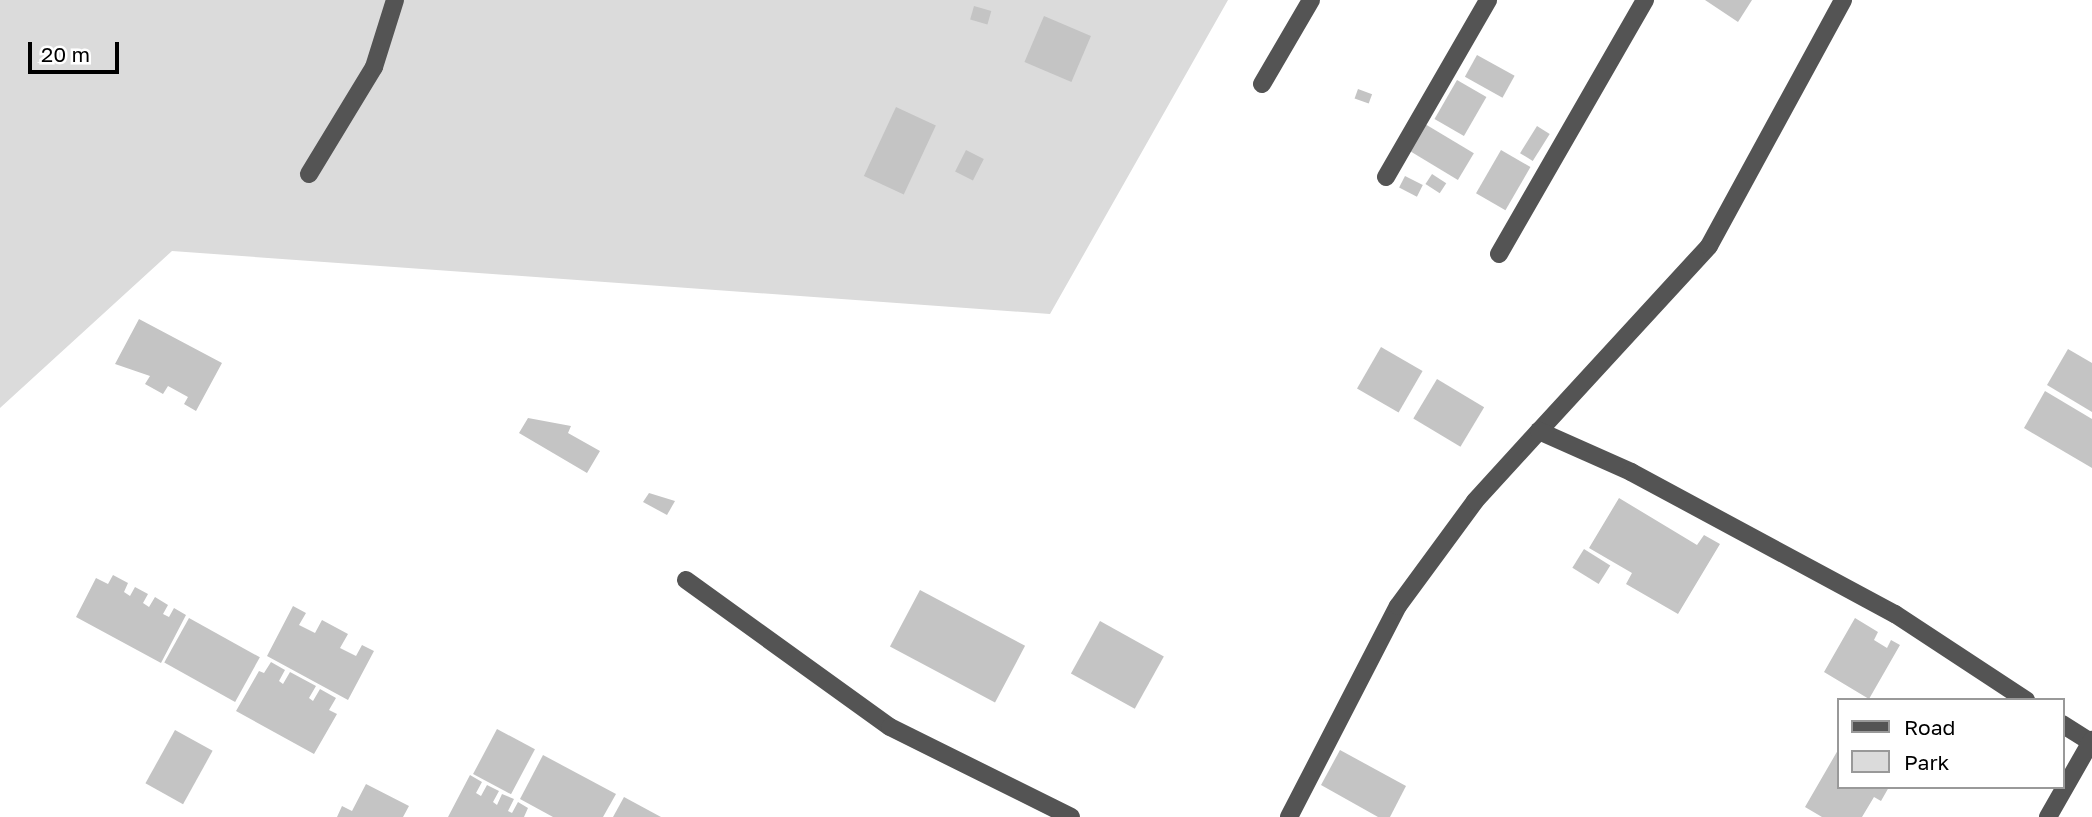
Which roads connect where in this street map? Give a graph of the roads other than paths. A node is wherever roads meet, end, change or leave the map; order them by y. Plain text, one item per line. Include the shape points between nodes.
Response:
1 (395, 0) edge
2 (1311, 0) edge
3 (1488, 0) edge
4 (1645, 0) edge
5 (1843, 0) edge
6 (1262, 84) dead end
7 (309, 174) dead end
8 (1386, 177) dead end
9 (1499, 254) dead end
10 (1539, 431) junction
11 (686, 580) dead end
12 (2023, 698) edge
13 (2064, 724) edge
14 (2091, 741) edge
15 (2064, 789) edge
16 (2064, 789) edge
17 (1072, 817) edge
18 (1289, 817) edge
19 (2048, 817) edge

1 - 7 street via 374,67
2 - 6 street
3 - 8 street
4 - 9 street
5 - 10 street via 1709,246
10 - 12 street via 1631,472 1895,614
10 - 18 street via 1475,501 1398,606
11 - 17 street via 890,727
13 - 14 street
14 - 16 street
15 - 19 street

